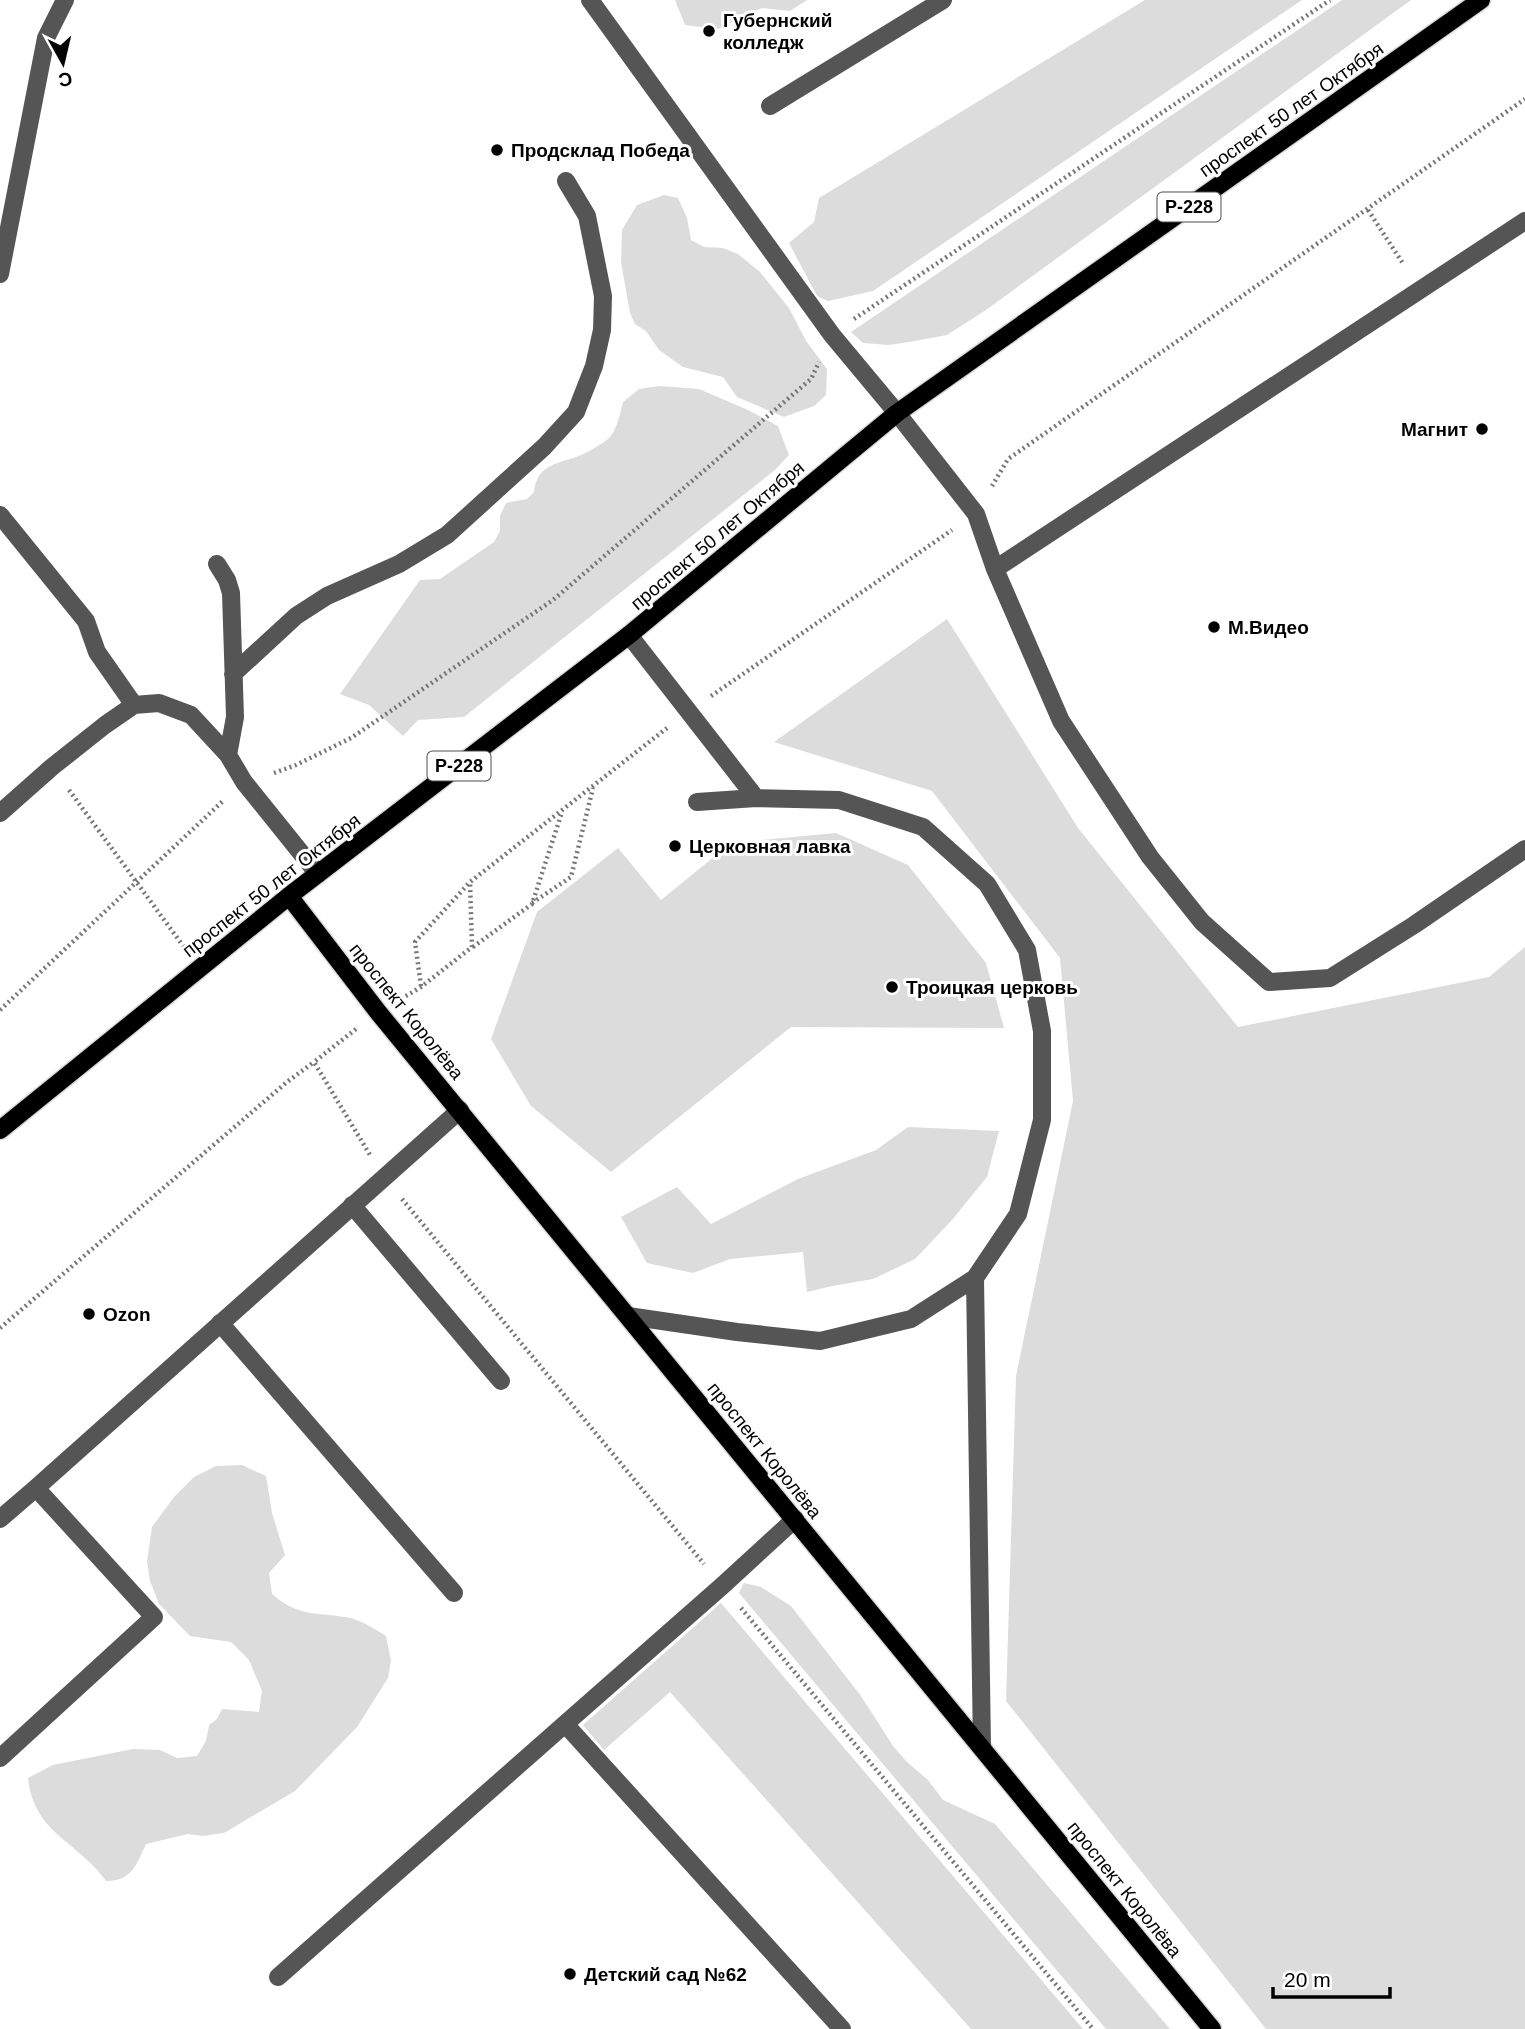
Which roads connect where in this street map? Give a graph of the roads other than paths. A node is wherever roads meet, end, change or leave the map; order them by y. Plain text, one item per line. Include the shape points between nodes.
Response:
1 (65, 0) edge
2 (590, 0) edge
3 (943, 0) edge
4 (1480, 0) edge
5 (770, 106) dead end
6 (566, 181) dead end
7 (1525, 221) edge
8 (0, 274) edge
9 (897, 413) junction
10 (0, 515) edge
11 (217, 564) dead end
12 (995, 569) junction
13 (629, 635) junction
14 (233, 674) junction
15 (134, 705) junction
16 (228, 755) junction
17 (756, 798) junction
18 (698, 802) dead end
19 (0, 813) edge
20 (1525, 849) edge
21 (318, 874) junction
22 (289, 896) junction
23 (460, 1110) junction
24 (0, 1130) edge
25 (352, 1205) junction
26 (975, 1278) junction
27 (628, 1316) junction
28 (220, 1323) junction
29 (501, 1381) dead end
30 (36, 1488) junction
31 (795, 1519) junction
32 (0, 1520) edge
33 (454, 1593) dead end
34 (565, 1724) junction
35 (982, 1748) junction
36 (0, 1758) edge
37 (278, 1977) dead end
38 (842, 2029) edge
39 (1212, 2029) edge

1 - 8 lane via 46,38
2 - 9 lane via 832,335
3 - 5 lane
4 - 9 main road, проспект 50 лет Октября / Р-228
6 - 14 lane via 587,216 603,296 600,342 576,412 447,535 399,564 316,602
7 - 12 lane
9 - 12 lane via 976,514
9 - 13 main road, проспект 50 лет Октября / Р-228
10 - 15 lane via 86,621 97,652
11 - 14 lane via 231,593
12 - 20 lane via 1061,721 1110,799 1202,922 1269,982 1330,978
13 - 17 lane
13 - 21 main road, проспект 50 лет Октября / Р-228
14 - 16 lane via 234,717
15 - 16 lane via 159,703 191,715
15 - 19 lane
16 - 21 lane via 244,782
17 - 18 lane
17 - 26 lane via 839,800 923,827 987,884 1027,950 1042,1031 1042,1120 1018,1214
21 - 22 main road, проспект 50 лет Октября / Р-228
22 - 23 main road, проспект Королёва
22 - 24 main road, проспект 50 лет Октября / Р-228
23 - 25 lane
23 - 27 main road, проспект Королёва
25 - 28 lane
25 - 29 lane
26 - 27 lane via 911,1319 820,1341
26 - 35 lane
27 - 31 main road, проспект Королёва
28 - 30 lane
28 - 33 lane
30 - 32 lane
30 - 36 lane via 154,1617
31 - 34 lane
31 - 35 main road, проспект Королёва
34 - 37 lane
34 - 38 lane
35 - 39 main road, проспект Королёва

